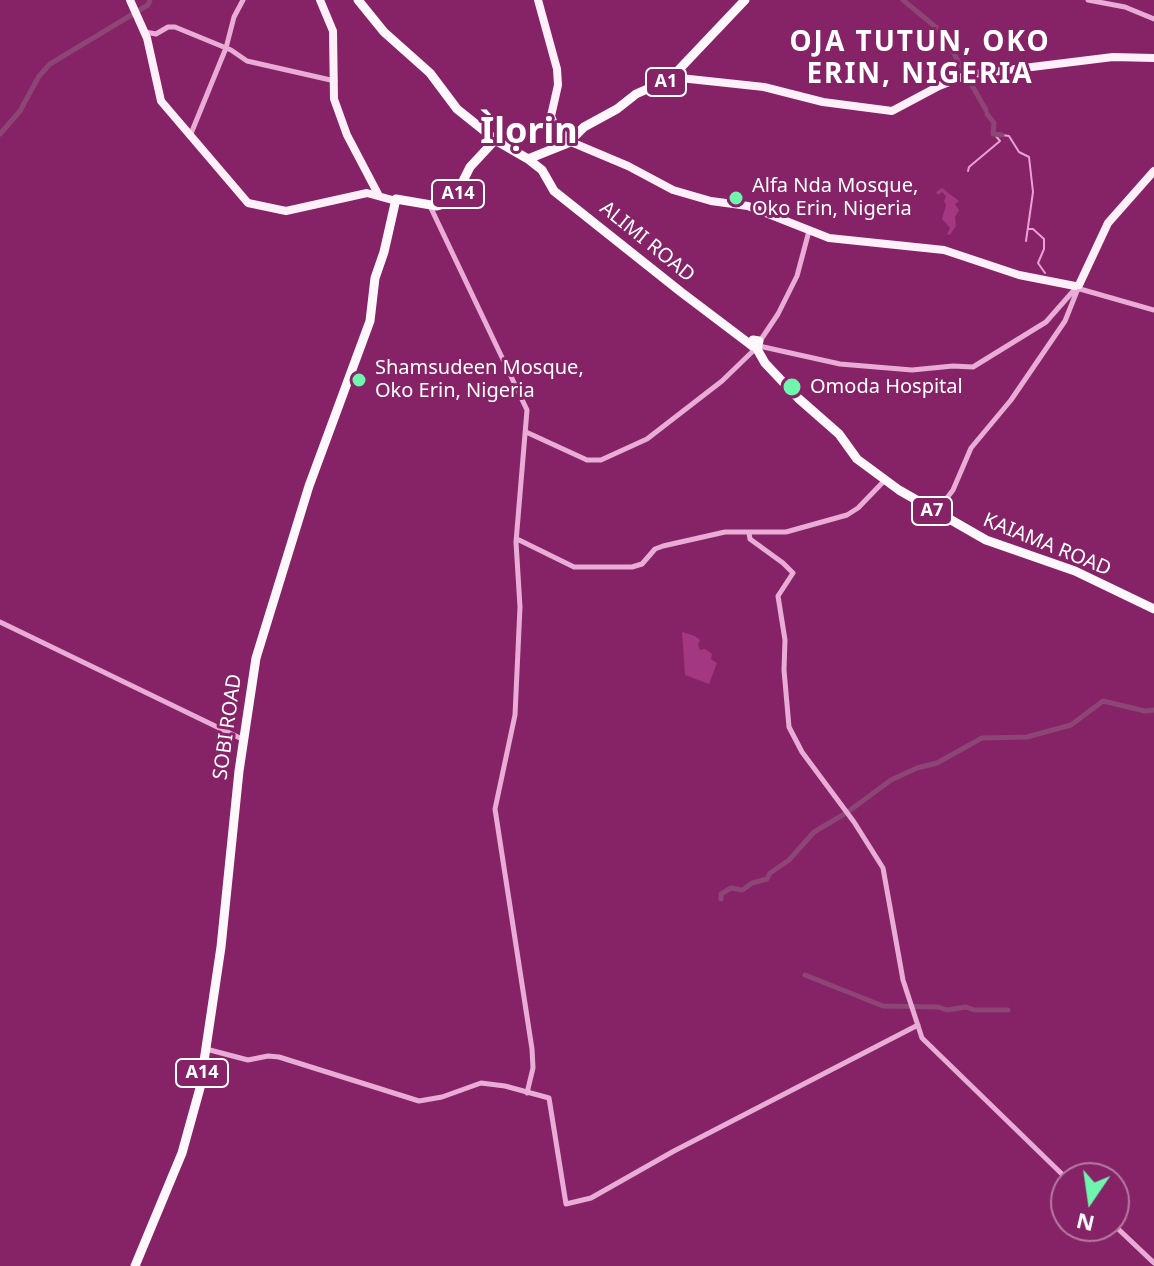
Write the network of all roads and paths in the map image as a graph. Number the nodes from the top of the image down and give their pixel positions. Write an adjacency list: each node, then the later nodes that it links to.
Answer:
1 (131, 0): 9 (main road)
2 (243, 0): 10 (street)
3 (320, 0): 13 (main road)
4 (359, 0): 15 (highway, A1)
5 (538, 0): 16 (main road)
6 (744, 0): 12 (highway, A1)
7 (1088, 0): 8 (street)
8 (1154, 19)
9 (147, 33): 10 (street); 14 (main road)
10 (226, 48): 13 (street); 14 (street)
11 (1154, 58): 12 (main road)
12 (672, 77): 16 (highway, A1)
13 (334, 81): 20 (main road)
14 (191, 135): 20 (main road)
15 (496, 140): 17 (highway, A1); 18 (highway, A1); 22 (highway, A14)
16 (569, 140): 17 (highway, A1); 23 (main road)
17 (554, 147): 18 (highway, A1)
18 (530, 159): 26 (highway, KAIAMA ROAD / A7)
19 (1154, 171): 24 (main road)
20 (377, 193): 21 (main road)
21 (396, 200): 22 (highway, A14); 34 (highway, SOBI ROAD / A14)
22 (432, 207): 27 (street)
23 (809, 230): 24 (main road); 26 (street)
24 (1075, 288): 25 (street); 26 (street); 29 (street)
25 (1154, 310)
26 (757, 344): 27 (street); 28 (highway, KAIAMA ROAD / A7)
27 (526, 432): 31 (street)
28 (882, 481): 29 (highway, KAIAMA ROAD / A7); 30 (street)
29 (935, 513): 32 (highway, KAIAMA ROAD / A7)
30 (749, 533): 31 (street); 35 (street)
31 (517, 539): 37 (street)
32 (1154, 610)
33 (0, 622): 34 (street)
34 (243, 739): 36 (highway, SOBI ROAD / A14)
35 (918, 1025): 37 (street); 38 (street)
36 (205, 1048): 37 (street); 41 (highway, SOBI ROAD / A14)
37 (527, 1093)
38 (1050, 1162)
39 (1130, 1240): 40 (street)
40 (1154, 1263)
41 (135, 1266)

